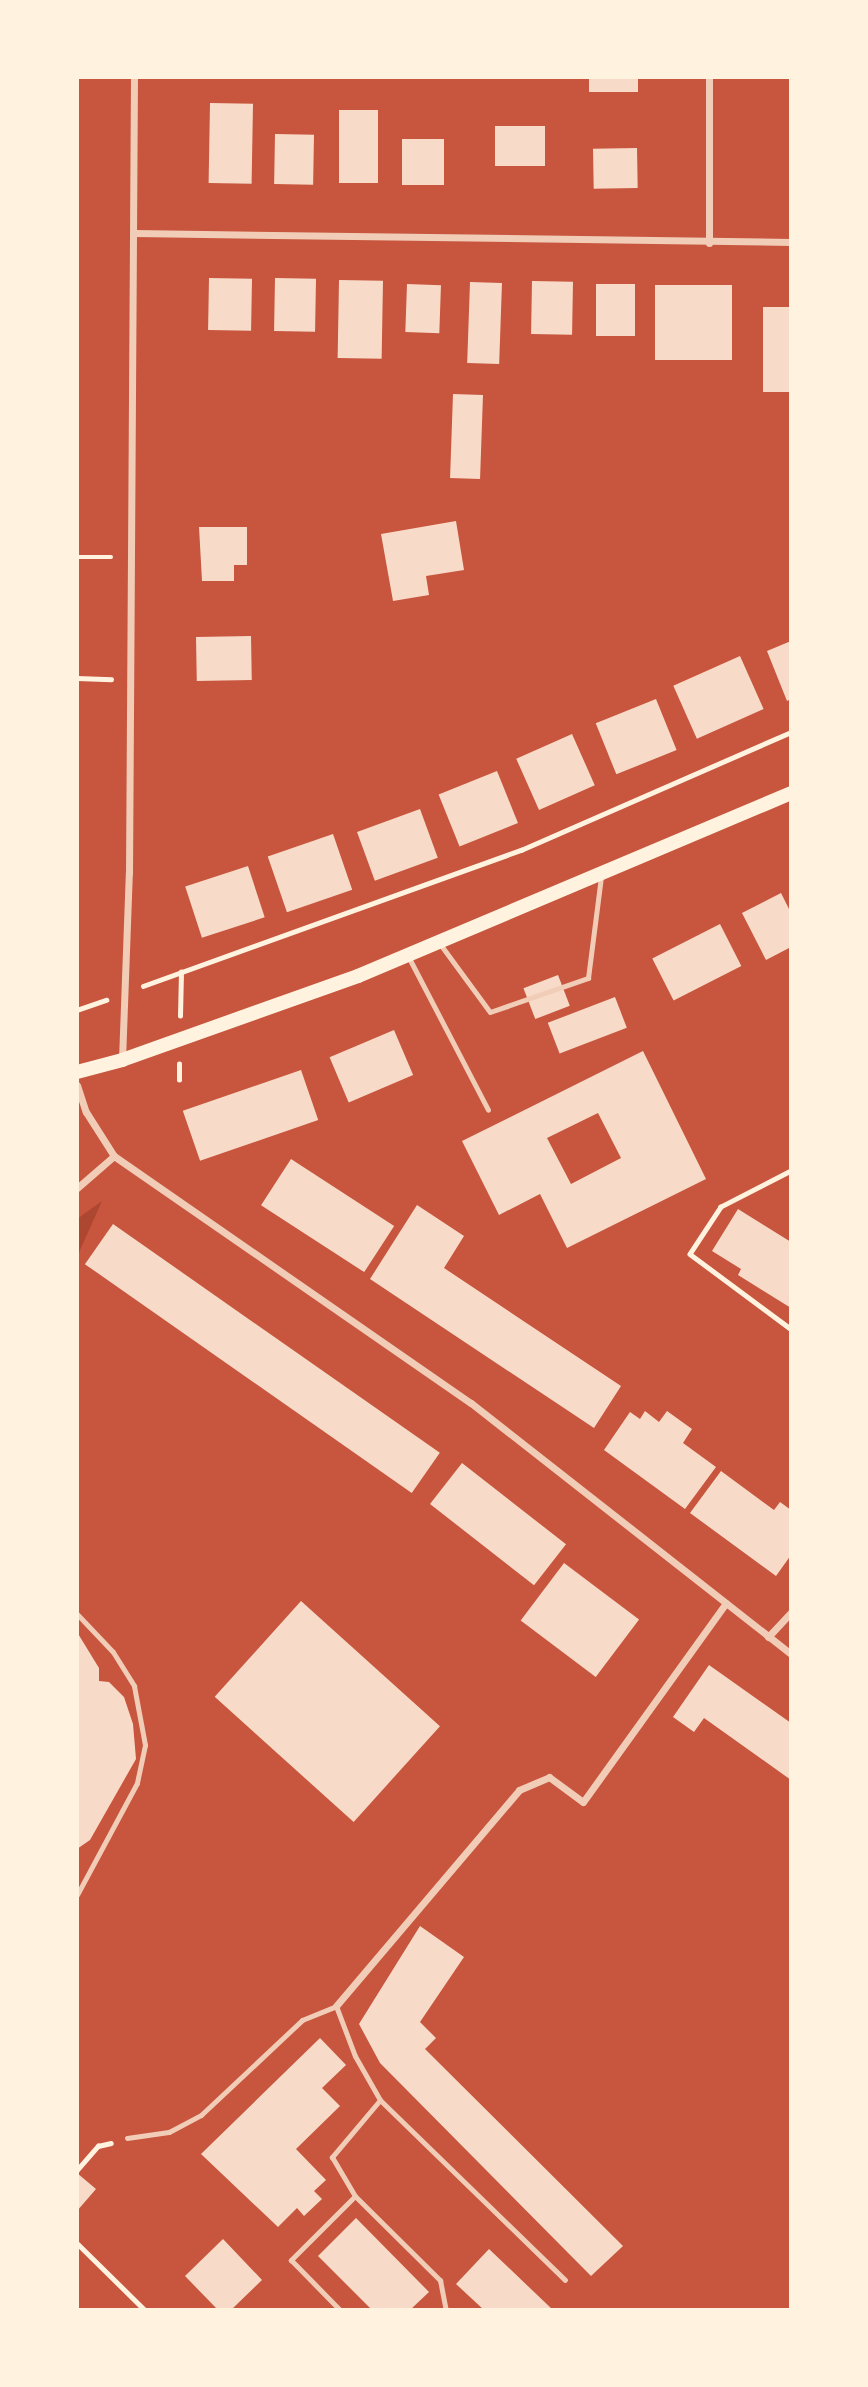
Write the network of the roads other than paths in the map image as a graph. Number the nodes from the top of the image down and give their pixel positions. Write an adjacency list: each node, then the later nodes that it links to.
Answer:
1 (134, 77): 3 (street)
2 (709, 77): 5 (street)
3 (134, 233): 5 (street); 10 (street)
4 (791, 242): 5 (street)
5 (709, 243)
6 (791, 793): 7 (main road)
7 (601, 870): 8 (main road); 8 (lane)
8 (439, 942): 9 (main road)
9 (407, 955): 10 (main road); 13 (lane)
10 (122, 1060): 11 (main road)
11 (77, 1072)
12 (77, 1085): 14 (street)
13 (488, 1110)
14 (114, 1156): 15 (street); 16 (street)
15 (77, 1188)
16 (726, 1603): 19 (street); 22 (street)
17 (791, 1612): 19 (street)
18 (77, 1614): 21 (lane)
19 (768, 1637): 20 (street)
20 (791, 1654)
21 (77, 1895)
22 (336, 2006): 23 (lane); 24 (lane)
23 (380, 2101): 25 (lane); 26 (lane)
24 (127, 2138)
25 (355, 2196): 27 (lane); 28 (lane)
26 (565, 2280)
27 (340, 2310)
28 (446, 2310)

